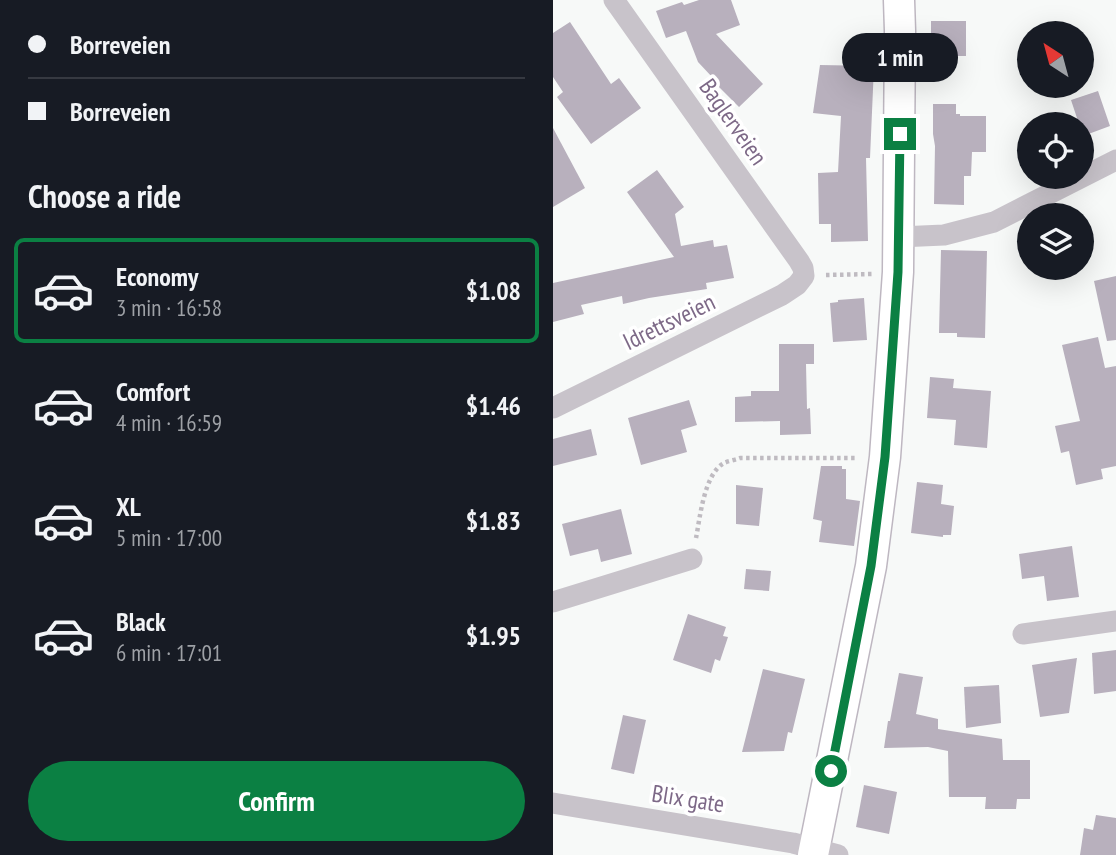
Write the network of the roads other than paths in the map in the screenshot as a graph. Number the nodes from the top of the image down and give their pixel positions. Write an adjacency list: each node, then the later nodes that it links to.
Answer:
1 (614, 0): 5 (street, Baglerveien)
2 (899, 0): 4 (main road)
3 (1116, 161): 4 (street)
4 (899, 237): 12 (main road)
5 (804, 276): 6 (street, Idrettsveien)
6 (553, 408)
7 (692, 559): 8 (street)
8 (553, 602)
9 (1116, 621): 10 (street)
10 (1023, 634)
11 (553, 803): 12 (street, Blix gate)
12 (822, 853)

